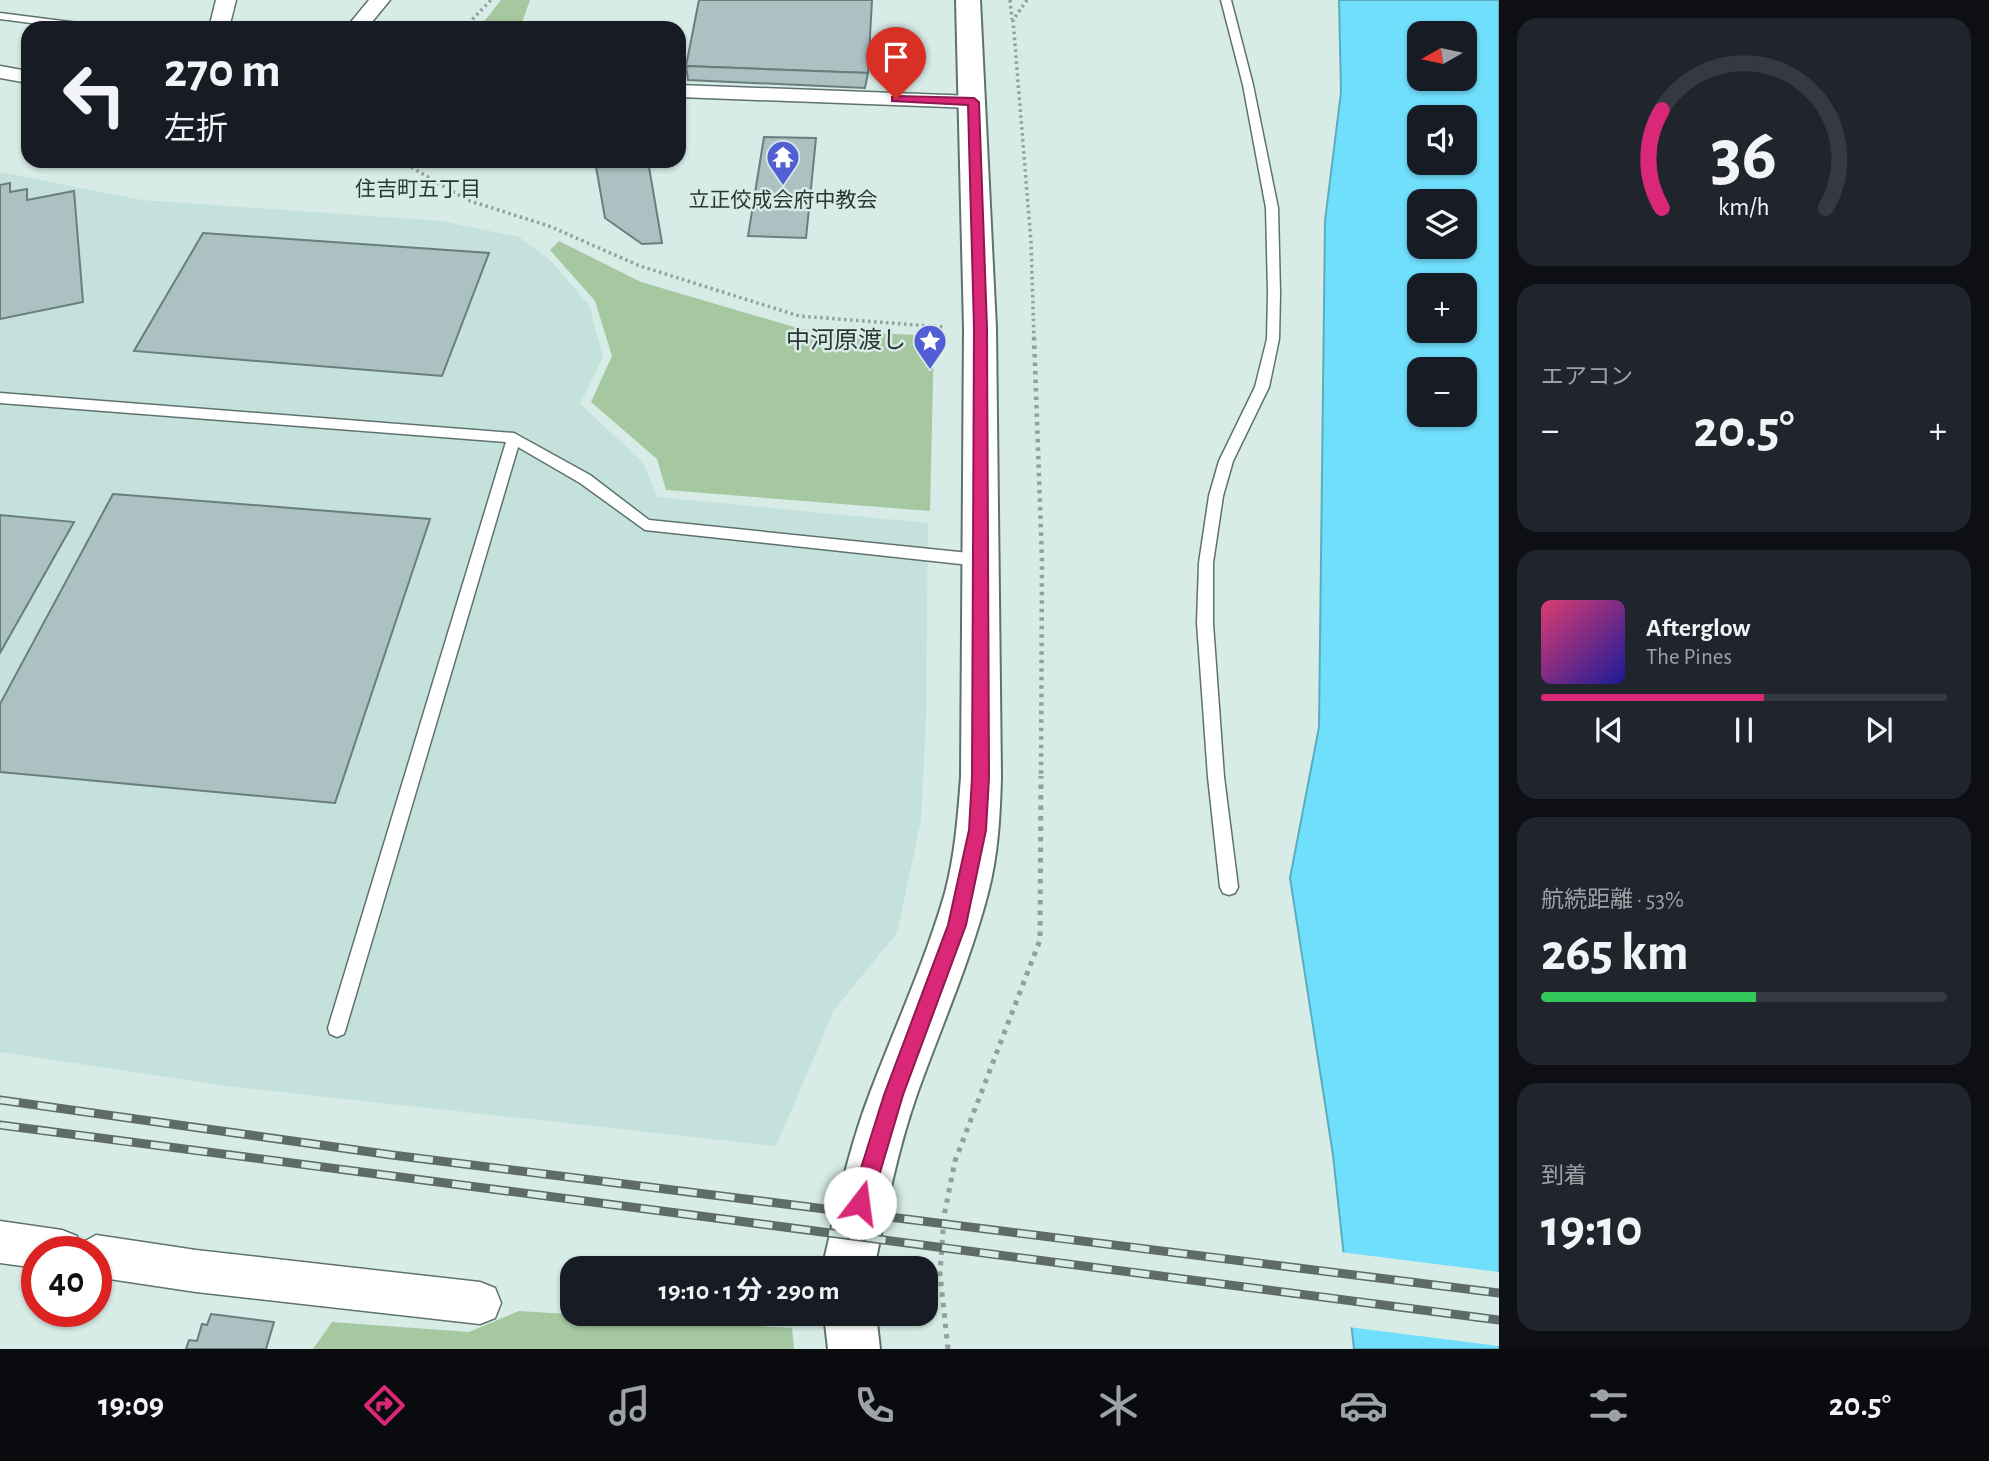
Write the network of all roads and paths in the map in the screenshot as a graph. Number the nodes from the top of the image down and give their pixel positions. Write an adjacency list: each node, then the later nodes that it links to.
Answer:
1 (226, 0): 10 (street)
2 (380, 0): 11 (street)
3 (491, 0): 12 (path)
4 (968, 0): 16 (street)
5 (1010, 0): 8 (path)
6 (1226, 0): 22 (lane)
7 (0, 16): 9 (lane)
8 (1013, 20)
9 (39, 21)
10 (221, 21)
11 (362, 21)
12 (471, 21)
13 (0, 72): 14 (street)
14 (21, 75)
15 (686, 91): 16 (street)
16 (974, 102): 21 (street)
17 (413, 168): 18 (path)
18 (947, 327)
19 (0, 398): 20 (lane)
20 (514, 438): 21 (lane); 23 (lane)
21 (979, 560): 26 (street)
22 (1229, 887)
23 (337, 1028)
24 (0, 1242): 25 (street)
25 (21, 1245)
26 (851, 1256)
27 (112, 1258): 28 (street)
28 (480, 1303)
29 (851, 1326): 30 (street)
30 (854, 1349)

